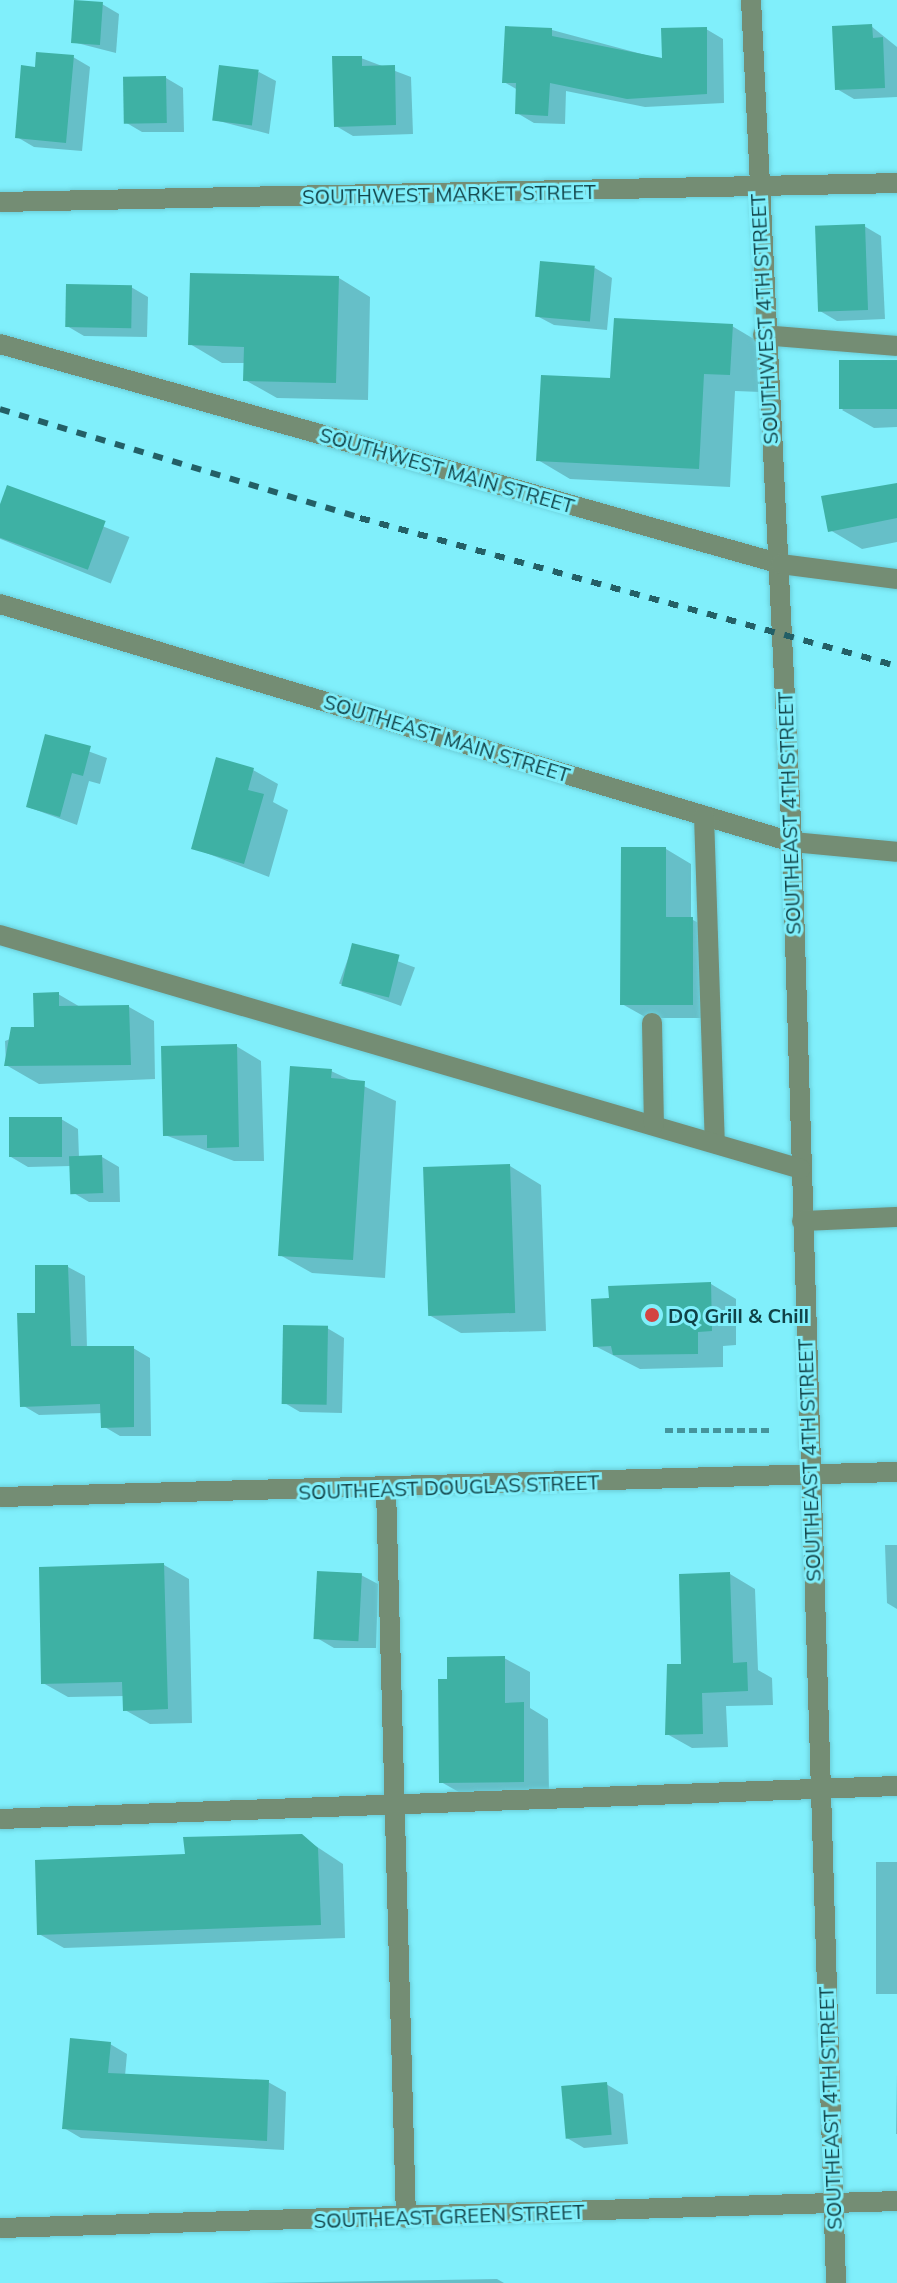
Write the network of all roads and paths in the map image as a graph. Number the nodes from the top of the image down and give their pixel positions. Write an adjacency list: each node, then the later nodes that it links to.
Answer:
1 (751, 0): 3 (street, SOUTHWEST 4TH STREET)
2 (897, 183): 3 (street, SOUTHWEST MARKET STREET)
3 (756, 189): 4 (street, SOUTHWEST MARKET STREET); 5 (street, SOUTHWEST 4TH STREET)
4 (0, 202)
5 (763, 335): 7 (street); 8 (street, SOUTHWEST 4TH STREET)
6 (0, 344): 8 (street, SOUTHWEST MAIN STREET)
7 (897, 346)
8 (781, 564): 9 (street, SOUTHWEST MAIN STREET); 11 (street, SOUTHWEST 4TH STREET)
9 (897, 579)
10 (0, 604): 12 (street, SOUTHEAST MAIN STREET)
11 (782, 638): 13 (street, SOUTHEAST 4TH STREET)
12 (704, 816): 13 (street, SOUTHEAST MAIN STREET); 18 (street)
13 (792, 842): 14 (street, SOUTHEAST MAIN STREET); 19 (street, SOUTHEAST 4TH STREET)
14 (897, 852)
15 (0, 935): 17 (street)
16 (652, 1023): 17 (street)
17 (654, 1124): 18 (street)
18 (715, 1143): 19 (street)
19 (801, 1169): 21 (street, SOUTHEAST 4TH STREET)
20 (897, 1217): 21 (street)
21 (802, 1221): 25 (street, SOUTHEAST 4TH STREET)
22 (665, 1430): 23 (path)
23 (773, 1430)
24 (897, 1472): 25 (street, SOUTHEAST DOUGLAS STREET)
25 (810, 1476): 26 (street, SOUTHEAST DOUGLAS STREET); 29 (street, SOUTHEAST 4TH STREET)
26 (386, 1489): 27 (street, SOUTHEAST DOUGLAS STREET); 30 (street)
27 (0, 1497)
28 (897, 1786): 29 (street)
29 (819, 1788): 30 (street); 33 (street, SOUTHEAST 4TH STREET)
30 (396, 1807): 31 (street); 34 (street)
31 (0, 1819)
32 (897, 2201): 33 (street, SOUTHEAST GREEN STREET)
33 (832, 2203): 34 (street, SOUTHEAST GREEN STREET); 36 (street, SOUTHEAST 4TH STREET)
34 (406, 2218): 35 (street, SOUTHEAST GREEN STREET)
35 (0, 2228)
36 (836, 2283)

